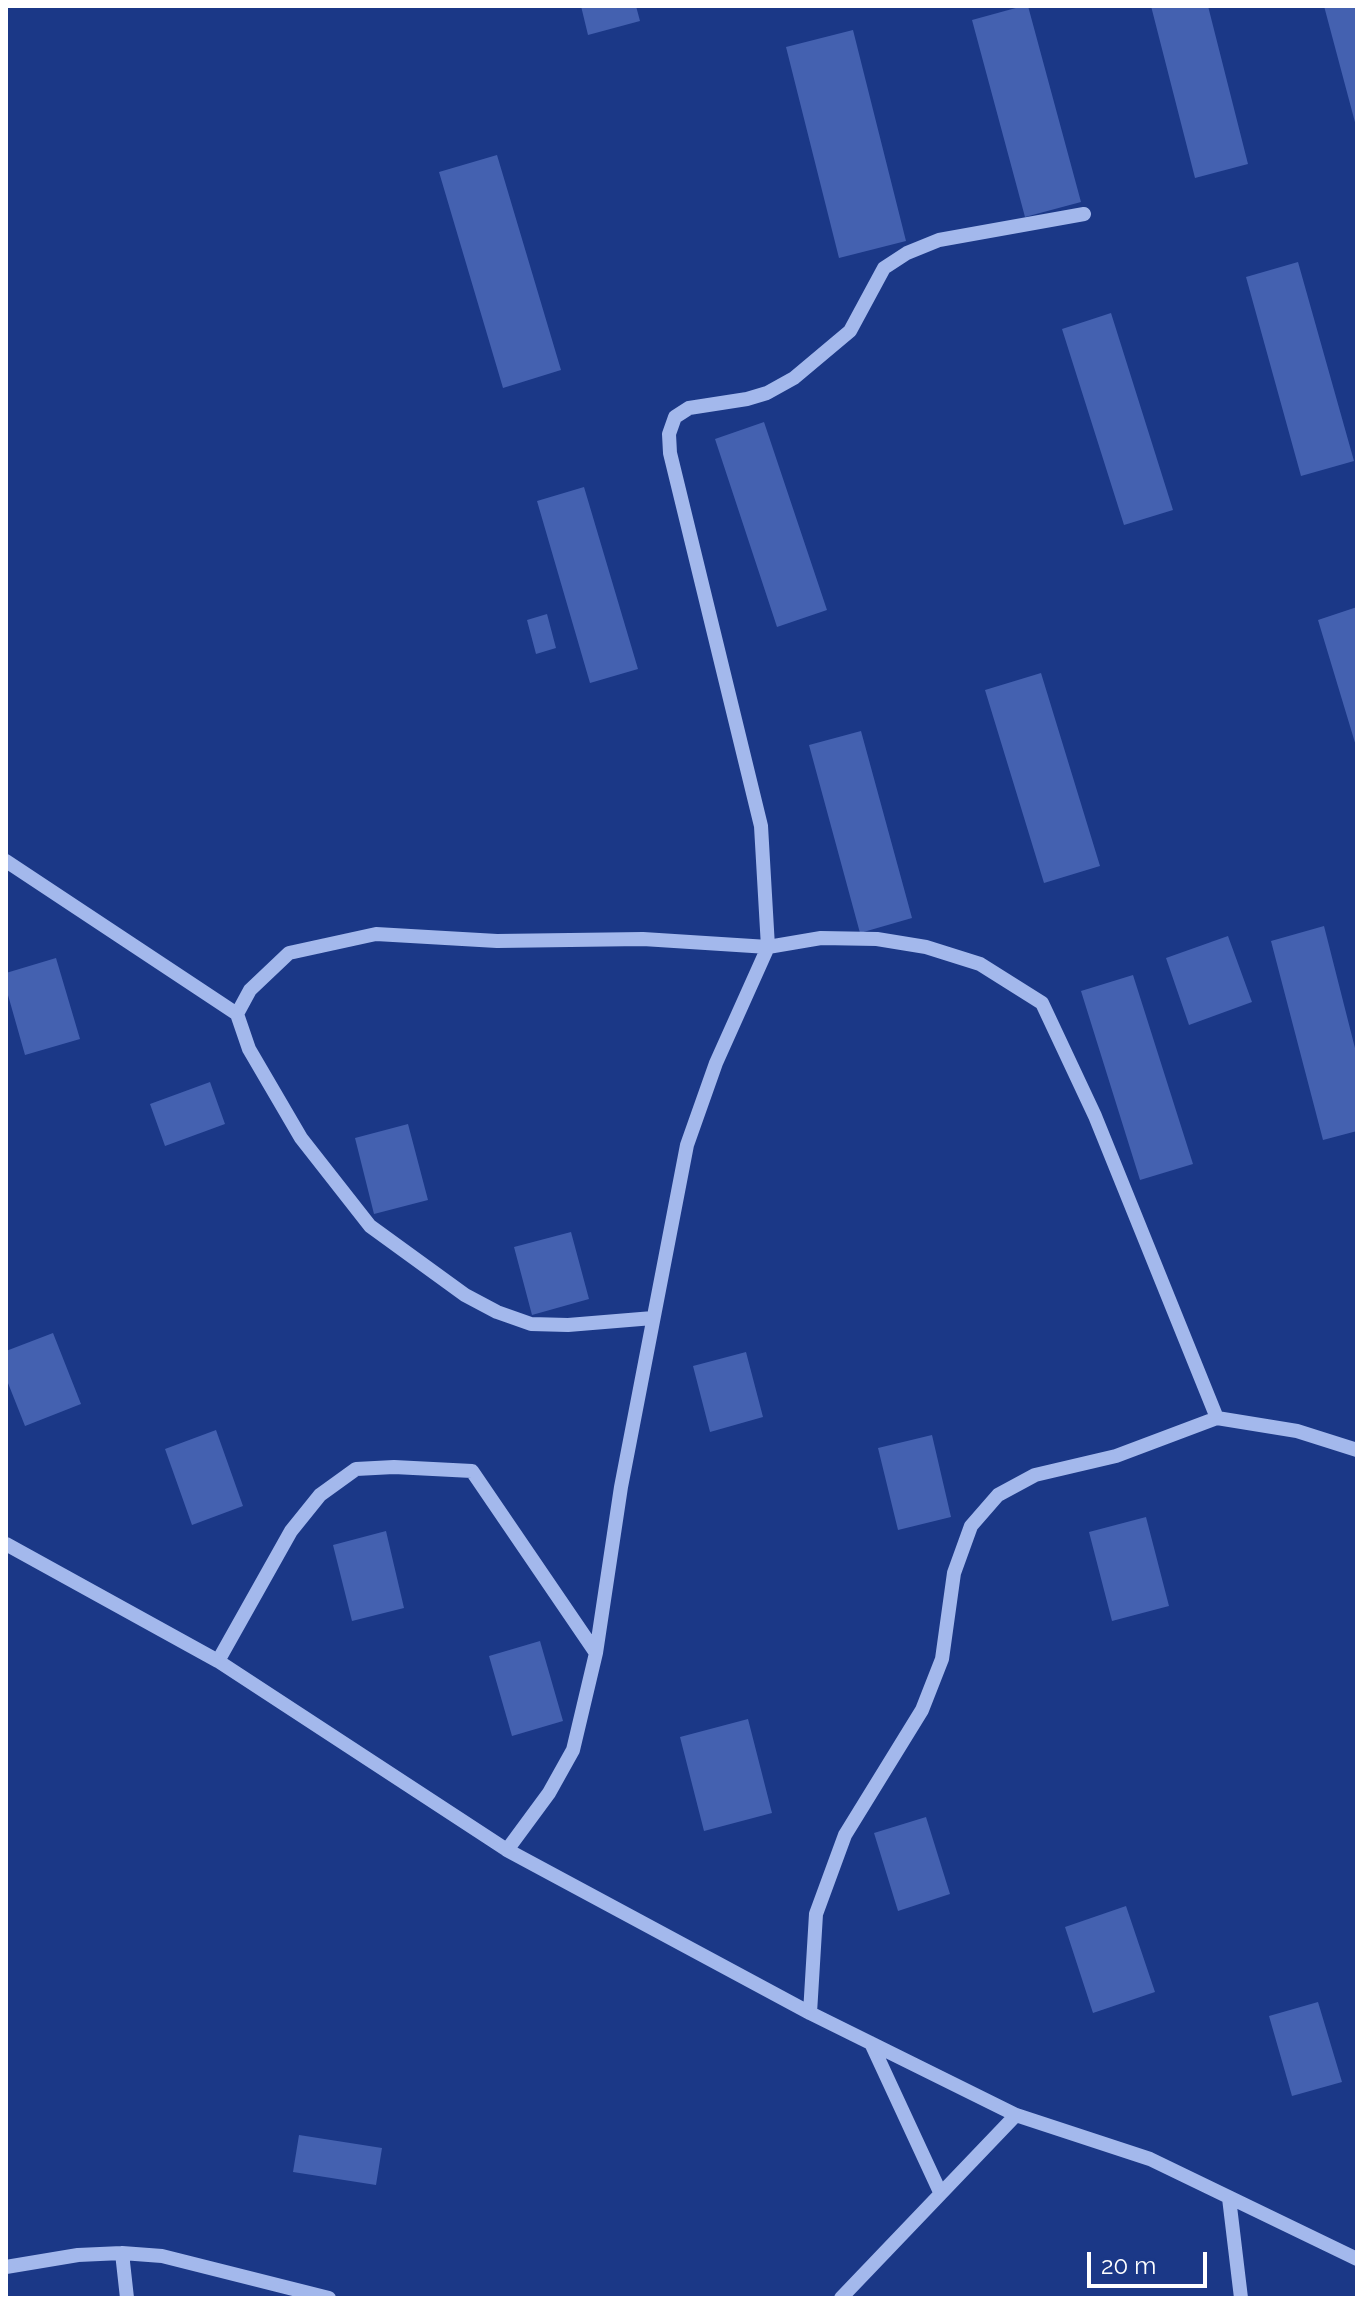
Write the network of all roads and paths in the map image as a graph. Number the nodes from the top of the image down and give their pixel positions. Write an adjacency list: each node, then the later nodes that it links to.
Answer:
1 (1084, 214): 3 (lane)
2 (6, 861): 4 (lane)
3 (768, 947): 4 (lane); 5 (lane); 6 (lane)
4 (237, 1014): 5 (lane)
5 (653, 1318): 9 (lane)
6 (1217, 1418): 7 (lane); 12 (lane)
7 (1357, 1450)
8 (6, 1544): 10 (lane)
9 (596, 1653): 10 (lane); 11 (lane)
10 (218, 1661): 11 (lane)
11 (507, 1850): 12 (lane)
12 (810, 2013): 13 (lane)
13 (871, 2043): 14 (lane); 15 (lane)
14 (1016, 2115): 15 (lane); 16 (lane)
15 (940, 2192): 22 (lane)
16 (1229, 2198): 18 (lane); 23 (lane)
17 (122, 2253): 19 (lane); 20 (lane); 21 (lane)
18 (1357, 2259)
19 (6, 2267)
20 (127, 2298)
21 (329, 2298)
22 (841, 2298)
23 (1241, 2298)

